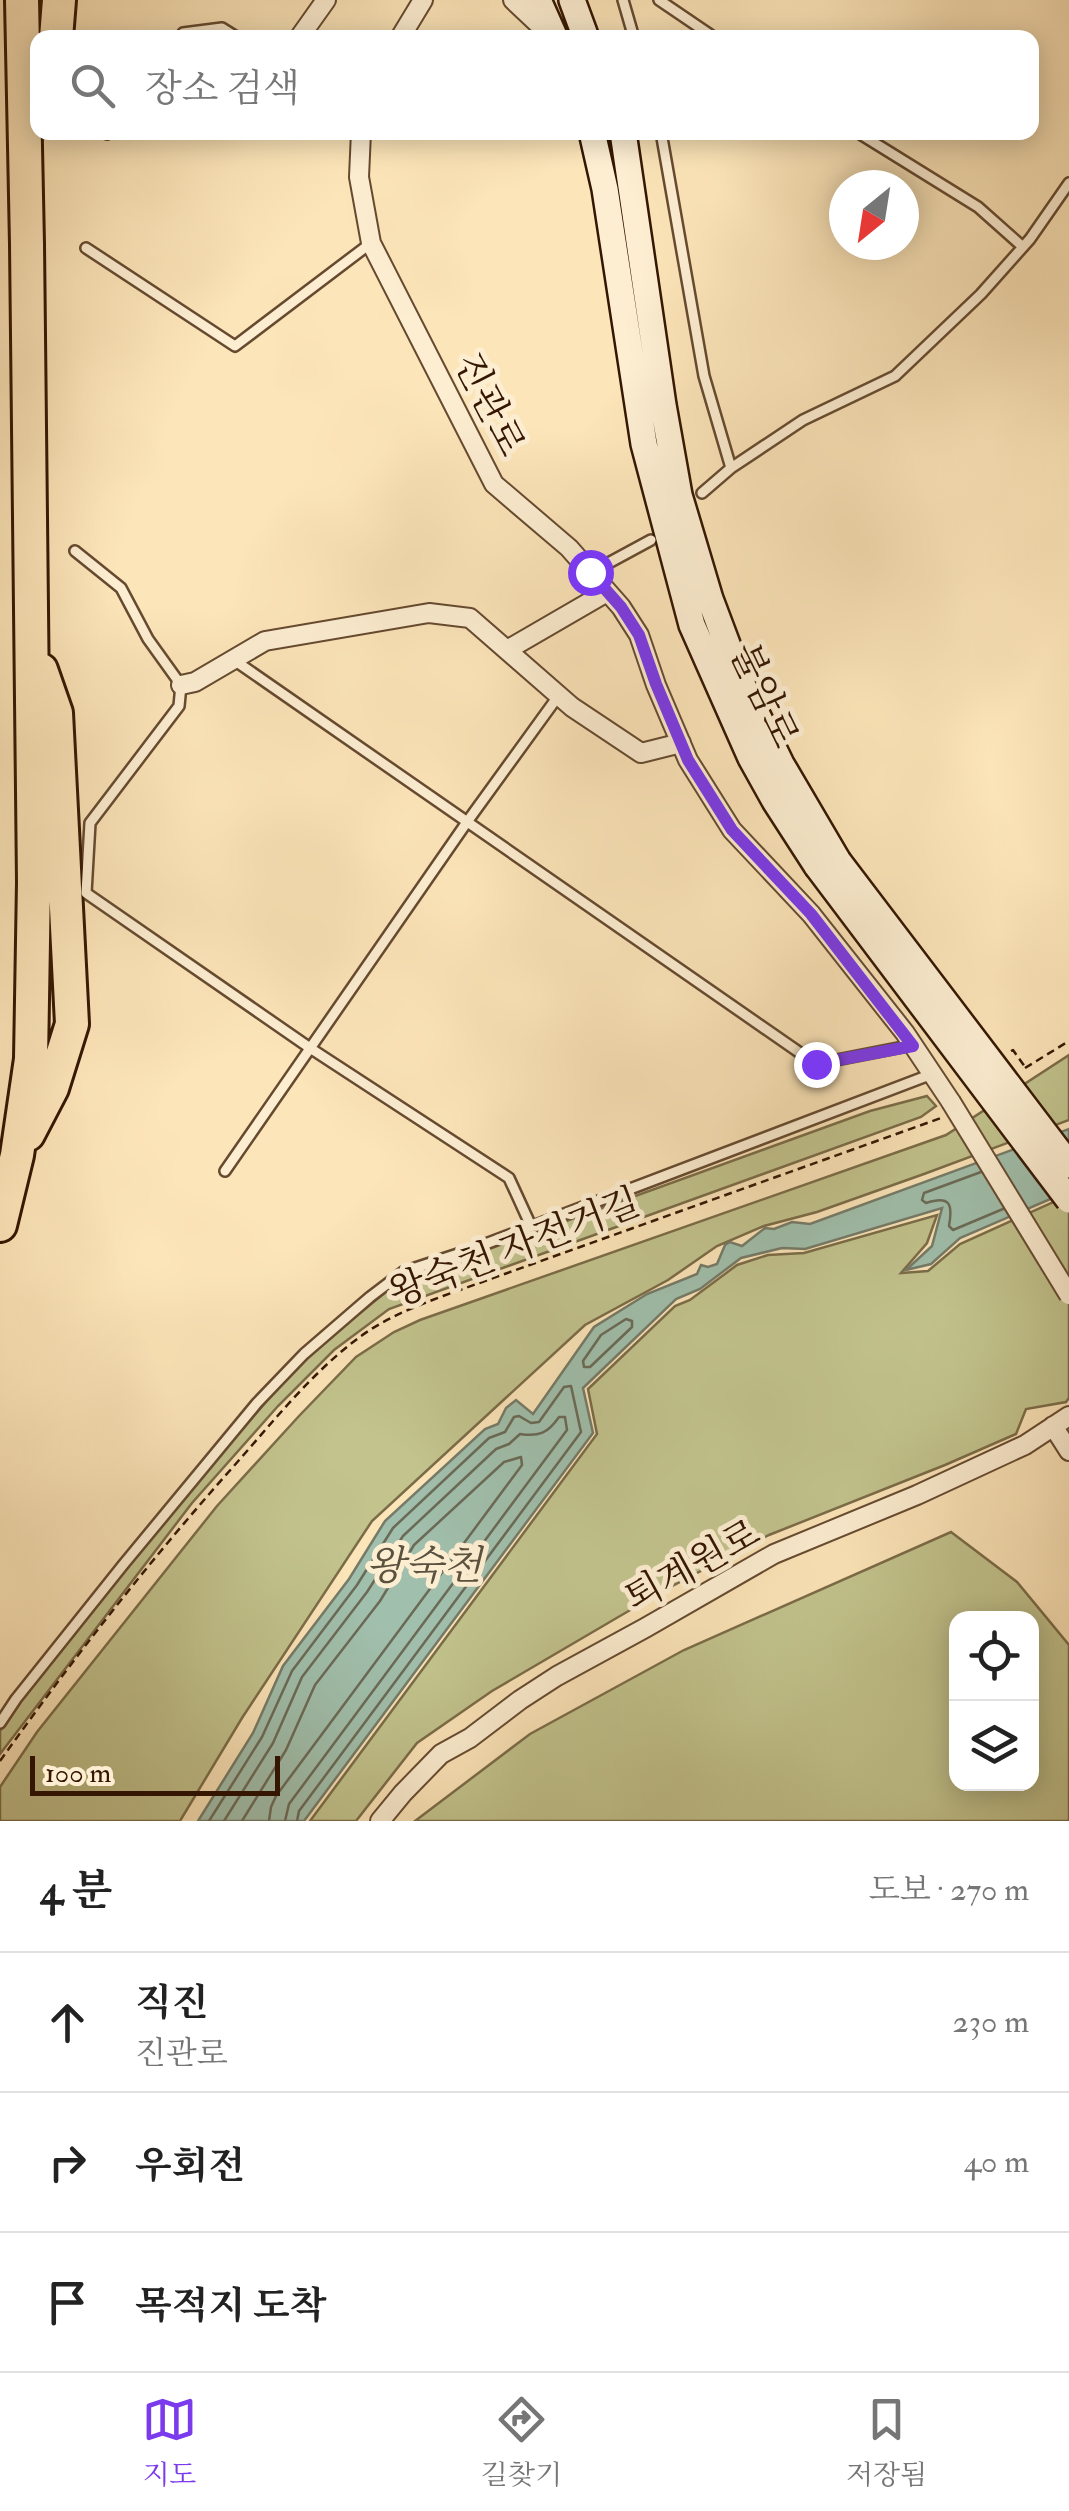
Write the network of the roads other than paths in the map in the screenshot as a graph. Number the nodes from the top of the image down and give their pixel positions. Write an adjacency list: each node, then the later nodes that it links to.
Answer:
1 (22, 0): 26 (highway)
2 (59, 0): 10 (highway)
3 (326, 0): 11 (street)
4 (423, 0): 12 (street)
5 (513, 0): 13 (street)
6 (538, 0): 14 (street)
7 (572, 0): 15 (street)
8 (623, 0): 16 (lane)
9 (659, 0): 17 (lane)
10 (57, 30)
11 (305, 30)
12 (405, 30)
13 (545, 30)
14 (551, 30)
15 (583, 30)
16 (632, 30)
17 (703, 30)
18 (44, 140): 26 (highway)
19 (361, 140): 25 (street, 진관로)
20 (594, 140): 41 (street, 불암로)
21 (624, 140): 41 (street, 불암로)
22 (663, 140): 29 (lane)
23 (870, 140): 27 (lane)
24 (1069, 183): 27 (lane)
25 (371, 243): 28 (lane); 33 (street, 진관로)
26 (27, 244): 48 (highway)
27 (1023, 247): 29 (lane)
28 (86, 248)
29 (731, 468): 30 (lane)
30 (702, 492)
31 (652, 540): 33 (lane)
32 (75, 550): 37 (lane)
33 (590, 572): 34 (street, 진관로)
34 (607, 592): 35 (street); 39 (street, 진관로)
35 (507, 650): 36 (street); 38 (street)
36 (234, 660): 37 (street); 40 (lane)
37 (181, 685): 43 (lane)
38 (559, 696): 39 (street); 40 (lane)
39 (681, 743): 42 (street, 진관로)
40 (468, 822): 42 (lane); 43 (lane)
41 (827, 863): 45 (street, 불암로, bridge); 47 (street, 불암로, bridge)
42 (913, 1046): 44 (street, 진관로)
43 (310, 1048): 46 (lane); 49 (lane)
44 (932, 1074): 49 (lane); 50 (street, 진관로, bridge)
45 (1069, 1165)
46 (225, 1170)
47 (1069, 1200)
48 (0, 1225)
49 (532, 1226): 53 (lane)
50 (1069, 1295)
51 (1061, 1421): 52 (street); 54 (street, 퇴계원로)
52 (1069, 1450)
53 (0, 1723)
54 (380, 1821)

